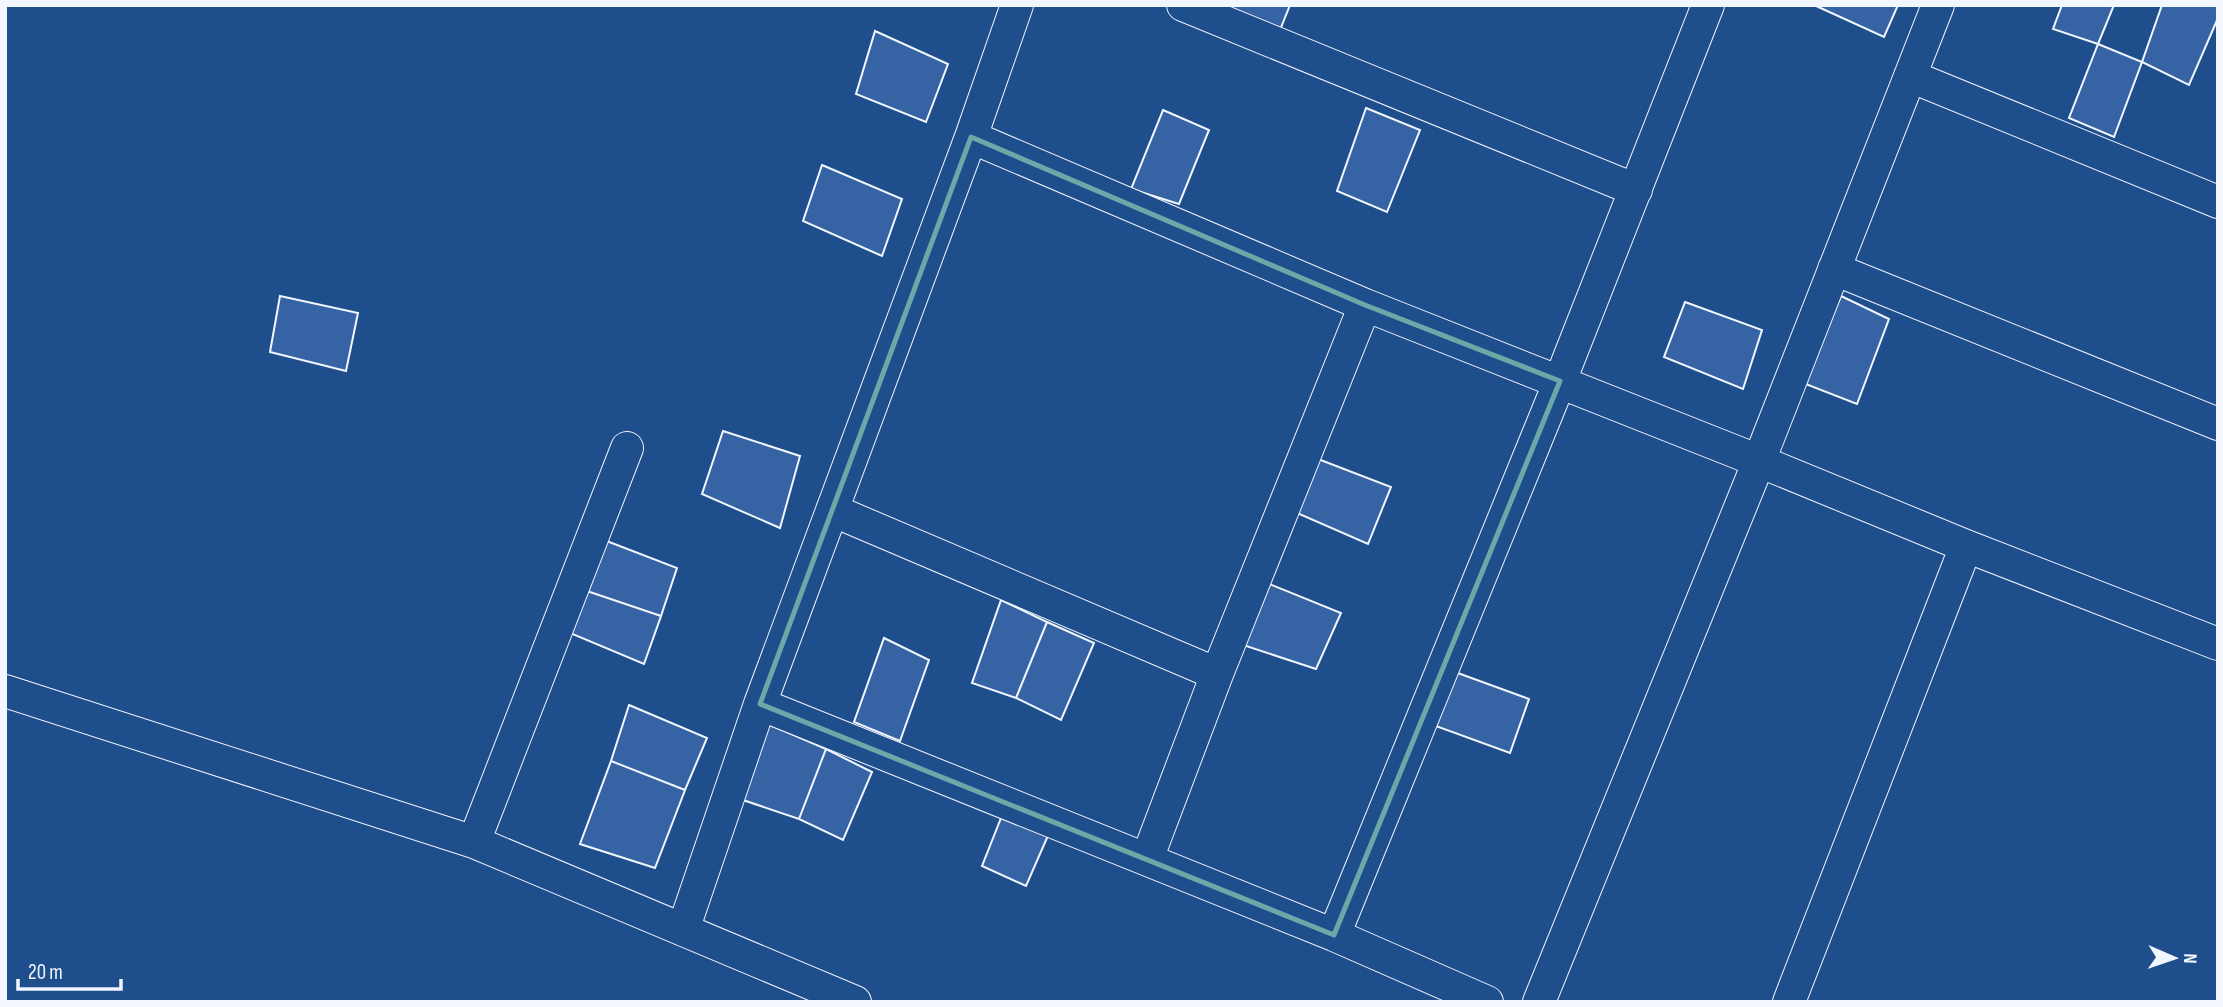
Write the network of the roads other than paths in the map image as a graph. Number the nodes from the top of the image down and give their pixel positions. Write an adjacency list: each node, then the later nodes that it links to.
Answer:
1 (1017, 5): 6 (street)
2 (1183, 5): 7 (street)
3 (1708, 5): 7 (street)
4 (1938, 5): 5 (street)
5 (1910, 76): 8 (street); 9 (street)
6 (971, 137): 10 (street); 15 (street)
7 (1636, 190): 11 (street)
8 (2218, 202)
9 (1834, 269): 12 (street); 14 (street)
10 (1365, 305): 11 (street); 18 (street)
11 (1560, 381): 14 (street); 24 (street)
12 (2218, 424)
13 (627, 448): 21 (street)
14 (1759, 461): 16 (street); 27 (street)
15 (832, 510): 18 (street); 20 (street)
16 (1966, 546): 17 (street); 28 (street)
17 (2218, 645)
18 (1217, 674): 22 (street)
19 (5, 691): 21 (street)
20 (760, 704): 22 (street); 23 (street)
21 (474, 842): 23 (street)
22 (1147, 859): 24 (street)
23 (683, 930): 25 (street)
24 (1334, 935): 26 (street)
25 (855, 1002)
26 (1487, 1002)
27 (1539, 1002)
28 (1788, 1002)

